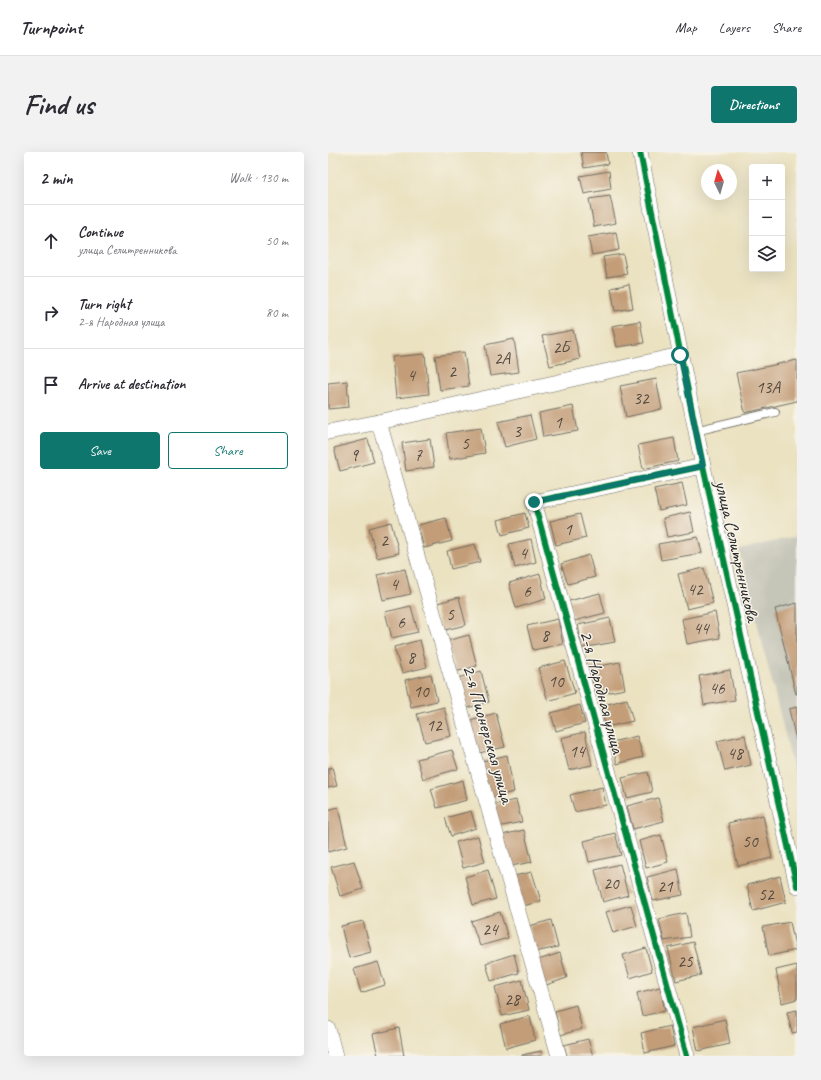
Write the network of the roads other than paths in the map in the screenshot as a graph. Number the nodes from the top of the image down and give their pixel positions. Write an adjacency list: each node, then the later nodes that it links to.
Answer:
1 (640, 152): 2 (street, улица Селитренникова)
2 (680, 355): 4 (street); 5 (street, улица Селитренникова)
3 (775, 412): 5 (lane)
4 (380, 422): 6 (street); 11 (street, 2-я Пионерская улица)
5 (695, 431): 7 (street, улица Селитренникова)
6 (328, 432)
7 (703, 466): 8 (street, улица Селитренникова); 12 (street, 2-я Народная улица)
8 (797, 886)
9 (328, 1029): 10 (street)
10 (335, 1056)
11 (559, 1056)
12 (687, 1056)

